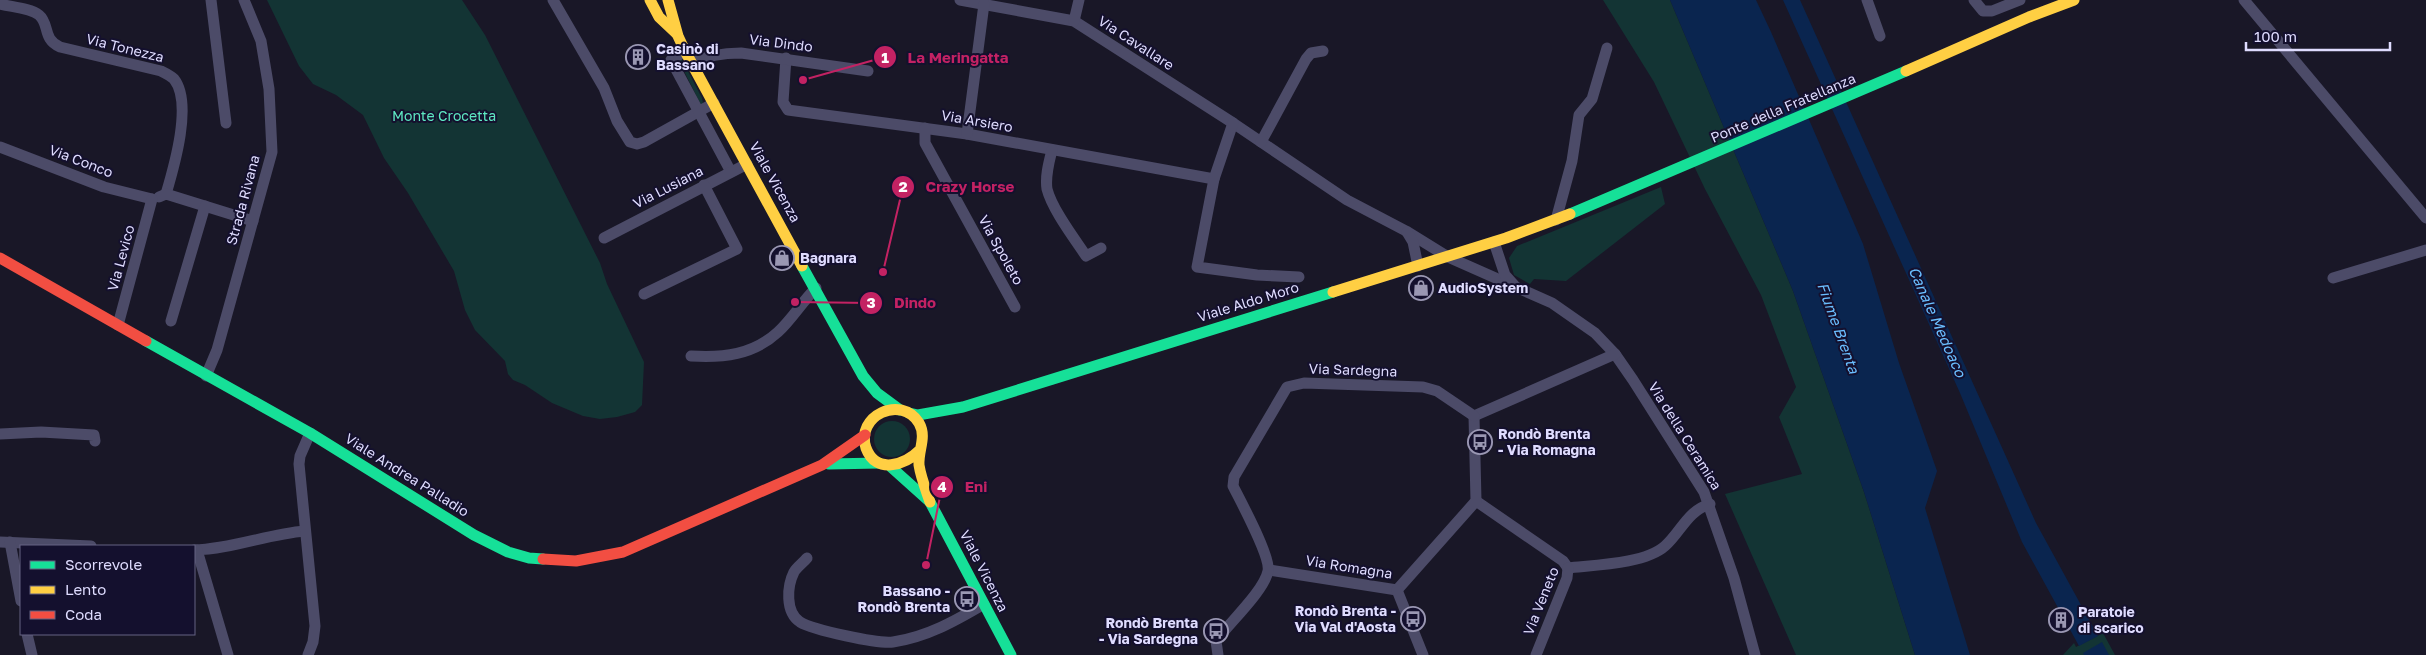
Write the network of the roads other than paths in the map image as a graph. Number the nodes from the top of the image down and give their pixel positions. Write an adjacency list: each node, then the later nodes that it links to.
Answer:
1 (211, 0): 26 (street)
2 (244, 0): 43 (street, Strada Rivana)
3 (553, 0): 25 (street)
4 (650, 0): 16 (main road)
5 (668, 0): 16 (main road, Viale Vicenza)
6 (960, 0): 14 (street, Via Cavallare)
7 (1079, 0): 15 (street)
8 (1867, 0): 17 (street)
9 (1974, 0): 10 (street)
10 (2020, 0)
11 (2074, 0): 34 (main road, Ponte della Fratellanza)
12 (2244, 0): 41 (street)
13 (0, 4): 38 (street, Via Tonezza)
14 (984, 4): 15 (street, Via Cavallare); 29 (street)
15 (1074, 21): 27 (street, Via Cavallare)
16 (678, 36): 19 (main road, Viale Vicenza)
17 (1880, 36)
18 (1607, 48): 42 (street)
19 (685, 51): 22 (main road, Viale Vicenza); 25 (street)
20 (1324, 52): 30 (street)
21 (786, 58): 22 (street, Via Dindo); 23 (street, Via Dindo); 28 (street, Via Arsiero)
22 (692, 63): 24 (main road, Viale Vicenza)
23 (868, 71)
24 (714, 103): 25 (street); 33 (main road, Viale Vicenza)
25 (698, 111): 35 (street)
26 (226, 122)
27 (1233, 123): 30 (street, Via Cavallare); 36 (street)
28 (925, 128): 29 (street, Via Arsiero); 57 (street, Via Spoleto)
29 (967, 134): 32 (street, Via Arsiero)
30 (1261, 142): 44 (street, Via Cavallare)
31 (0, 147): 39 (street, Via Conco)
32 (1052, 150): 36 (street, Via Arsiero); 47 (street)
33 (748, 164): 35 (street, Via Lusiana); 55 (main road, Viale Vicenza)
34 (1675, 171): 42 (main road, Viale Aldo Moro)
35 (731, 172): 37 (street, Via Lusiana)
36 (1214, 180): 52 (street)
37 (704, 185): 45 (street, Via Lusiana); 56 (street)
38 (166, 194): 39 (street); 40 (street)
39 (152, 199): 59 (street, Via Levico)
40 (205, 206): 43 (street); 58 (street)
41 (2426, 218)
42 (1556, 220): 46 (main road, Viale Aldo Moro)
43 (253, 221): 62 (street, Strada Rivana)
44 (1406, 231): 49 (street, Via Cavallare); 51 (street)
45 (604, 238)
46 (1494, 242): 49 (main road, Viale Aldo Moro); 54 (street)
47 (1101, 248)
48 (2426, 250): 53 (street)
49 (1448, 257): 51 (main road, Viale Aldo Moro); 54 (street, Via della Ceramica)
50 (1, 261): 59 (main road, Viale Andrea Palladio)
51 (1418, 266): 64 (main road, Viale Aldo Moro)
52 (1299, 277)
53 (2333, 278)
54 (1515, 287): 60 (street, Via della Ceramica)
55 (816, 288): 61 (street); 63 (main road, Viale Vicenza)
56 (644, 294)
57 (1015, 307)
58 (171, 321)
59 (118, 325): 62 (main road, Viale Andrea Palladio)
60 (1616, 354): 66 (street); 79 (street, Via della Ceramica)
61 (691, 356)
62 (206, 376): 68 (main road, Viale Andrea Palladio)
63 (863, 376): 65 (main road, Viale Vicenza); 67 (main road, Viale Vicenza)
64 (947, 411): 65 (main road, Viale Aldo Moro); 71 (main road)
65 (904, 412): 67 (main road); 71 (main road, Viale Vicenza)
66 (1474, 416): 77 (street); 86 (street, Via Sardegna)
67 (869, 423): 70 (main road, Viale Vicenza)
68 (310, 433): 75 (main road, Viale Andrea Palladio); 80 (street)
69 (0, 434): 72 (street)
70 (865, 435): 74 (main road); 75 (main road, Viale Andrea Palladio)
71 (922, 438): 73 (main road, Viale Vicenza)
72 (95, 442)
73 (920, 450): 76 (main road); 78 (main road, Viale Vicenza)
74 (879, 463): 75 (main road, Viale Andrea Palladio); 76 (main road, Viale Vicenza)
75 (822, 465)
76 (891, 467): 78 (main road, Viale Vicenza)
77 (1476, 501): 85 (street); 87 (street, Via Romagna)
78 (930, 502): 89 (main road, Viale Vicenza)
79 (1710, 504): 85 (street, Via Veneto); 98 (street, Via della Ceramica)
80 (305, 530): 83 (street); 93 (street)
81 (5, 542): 82 (street); 88 (street)
82 (70, 545)
83 (195, 550): 92 (street)
84 (807, 558): 89 (street)
85 (1568, 568): 97 (street, Via Veneto)
86 (1269, 570): 87 (street, Via Romagna); 95 (street)
87 (1397, 590): 96 (street)
88 (20, 597)
89 (984, 604): 94 (main road, Viale Vicenza)
90 (28, 635): 91 (street)
91 (32, 655)
92 (228, 655)
93 (308, 655)
94 (1011, 655)
95 (1218, 655)
96 (1423, 655)
97 (1536, 655)
98 (1755, 655)

